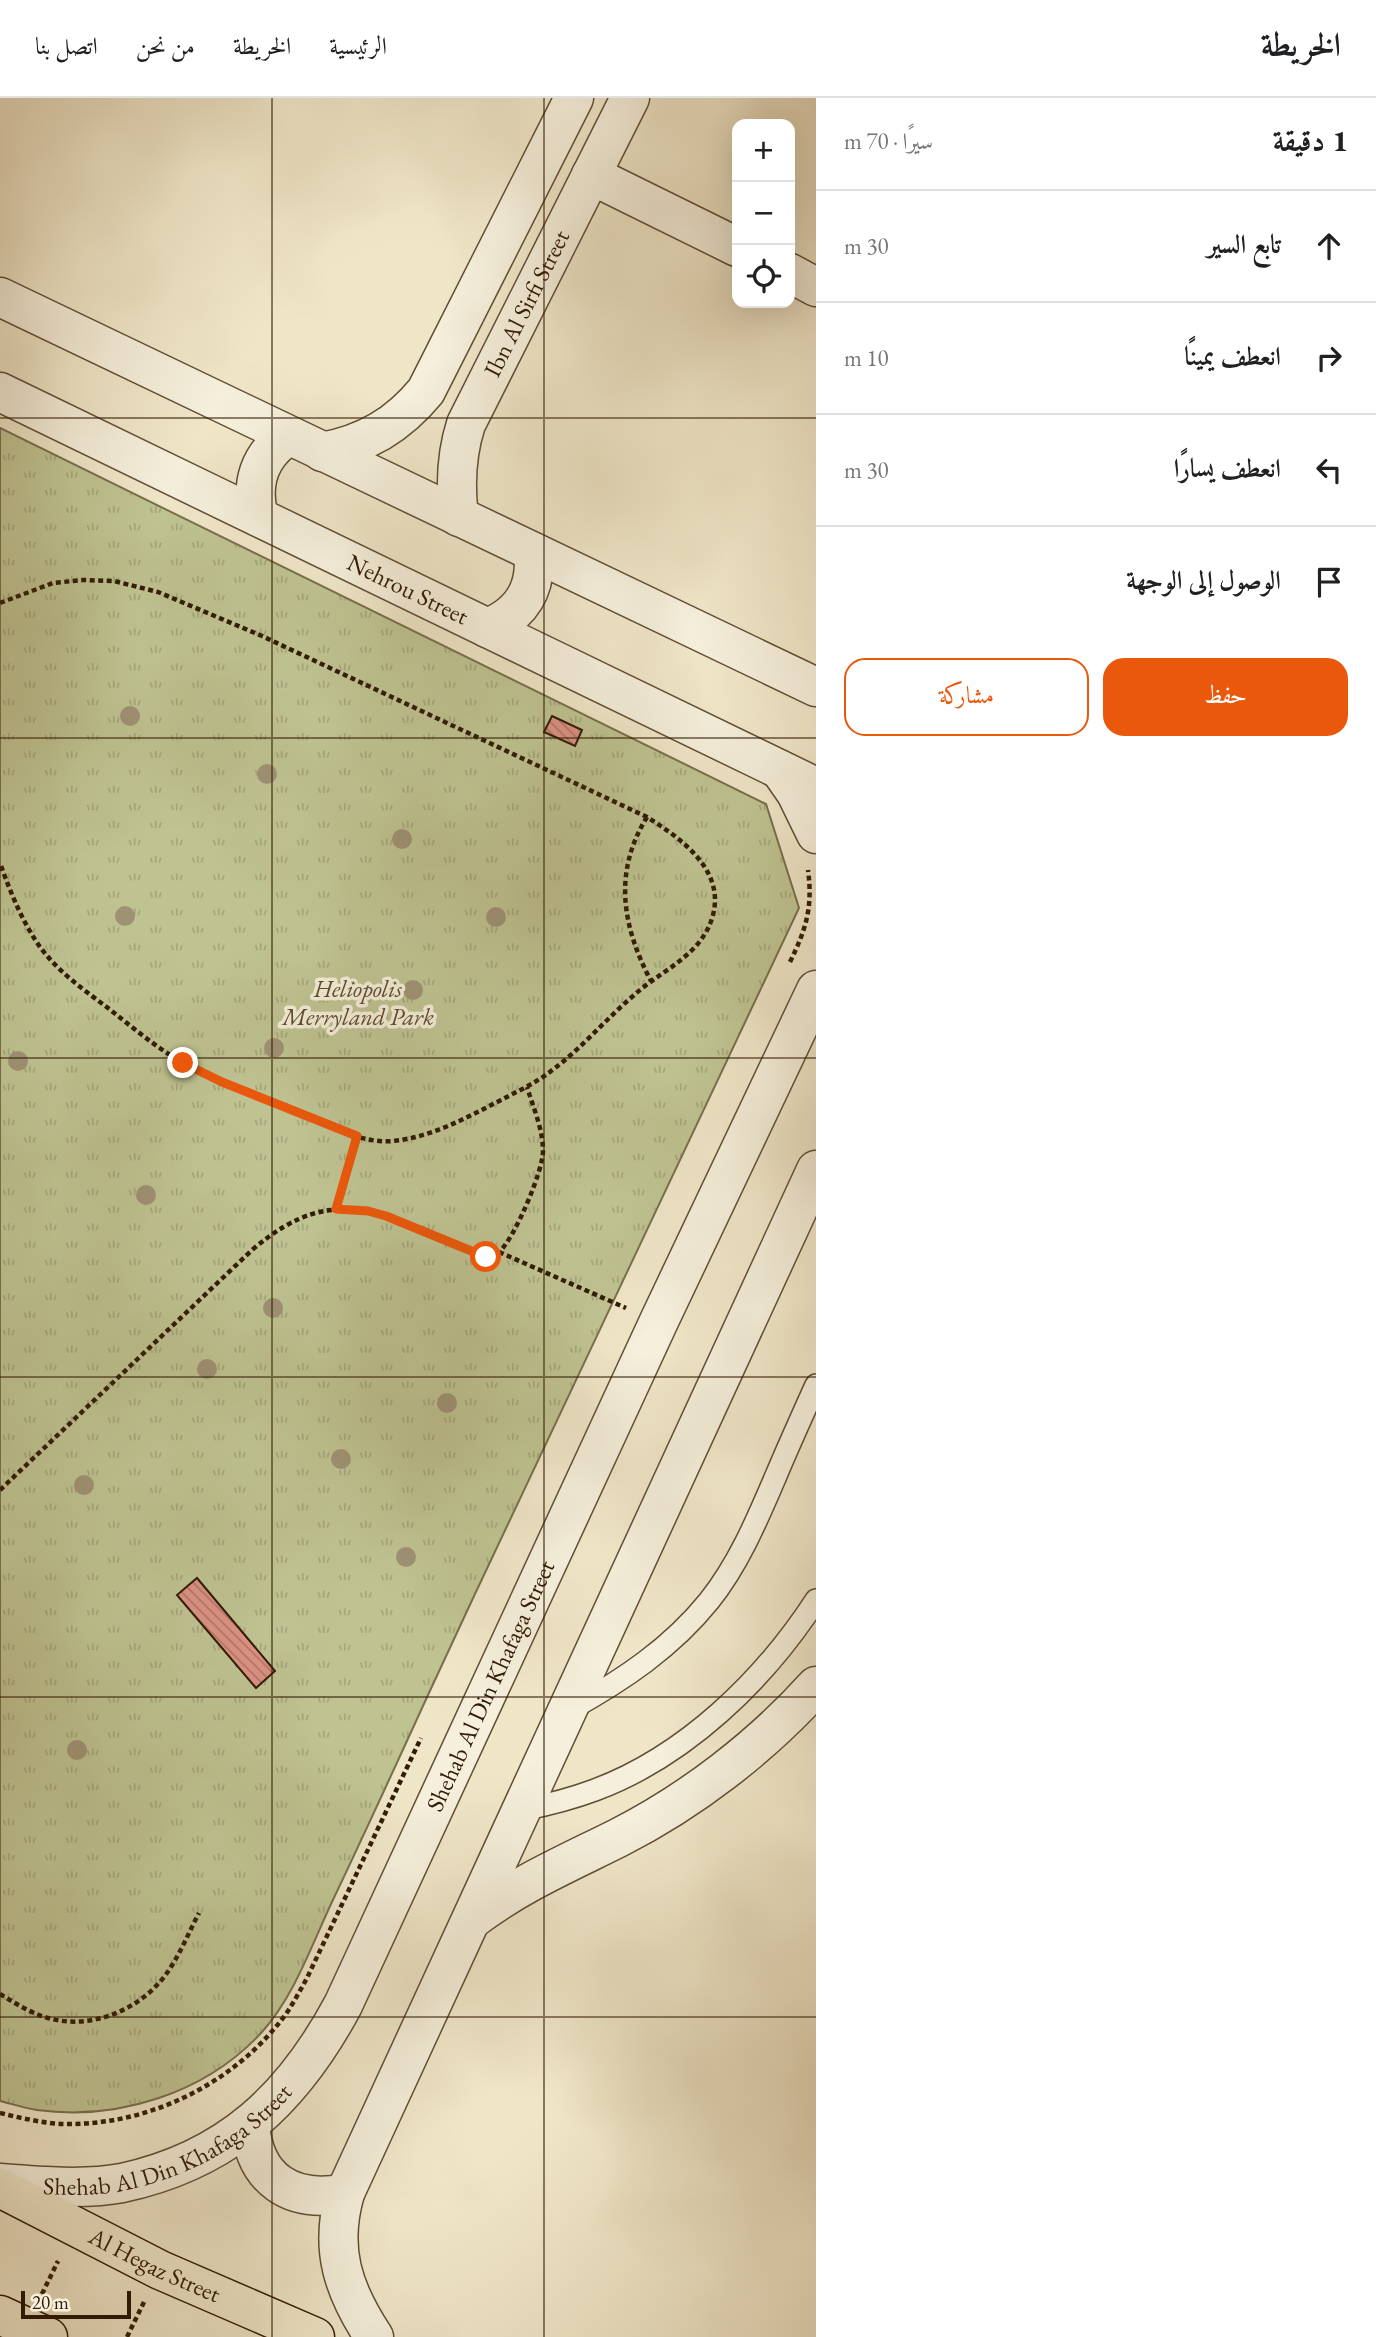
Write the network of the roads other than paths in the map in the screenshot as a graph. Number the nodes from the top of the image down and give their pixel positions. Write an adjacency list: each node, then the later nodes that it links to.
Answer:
1 (573, 98): 11 (street, Ibn Al Sirfi Street)
2 (586, 98): 3 (street)
3 (626, 106): 4 (street, Ibn Al Sirfi Street)
4 (591, 175): 5 (street); 13 (street, Ibn Al Sirfi Street)
5 (733, 245)
6 (795, 276): 7 (street)
7 (816, 286)
8 (0, 297): 10 (street)
9 (0, 392): 12 (street, Nehrou Street)
10 (288, 436): 11 (street); 12 (street)
11 (322, 452): 13 (street)
12 (259, 517): 15 (street, Nehrou Street)
13 (459, 517): 14 (street)
14 (533, 552): 15 (street); 16 (street)
15 (487, 628): 17 (street, Nehrou Street)
16 (816, 687)
17 (780, 770): 18 (street, Nehrou Street); 19 (street)
18 (816, 787)
19 (812, 850)
20 (802, 979): 28 (street, Shehab Al Din Khafaga Street)
21 (816, 1170): 25 (street)
22 (816, 1385): 25 (lane)
23 (816, 1600): 26 (lane)
24 (816, 1686): 27 (street)
25 (567, 1710): 26 (street)
26 (522, 1810): 27 (street)
27 (472, 1919): 30 (street)
28 (250, 2124): 29 (street, Shehab Al Din Khafaga Street); 30 (street)
29 (0, 2186): 31 (main road, Al Hegaz Street)
30 (345, 2193): 32 (street)
31 (315, 2337)
32 (374, 2337)

